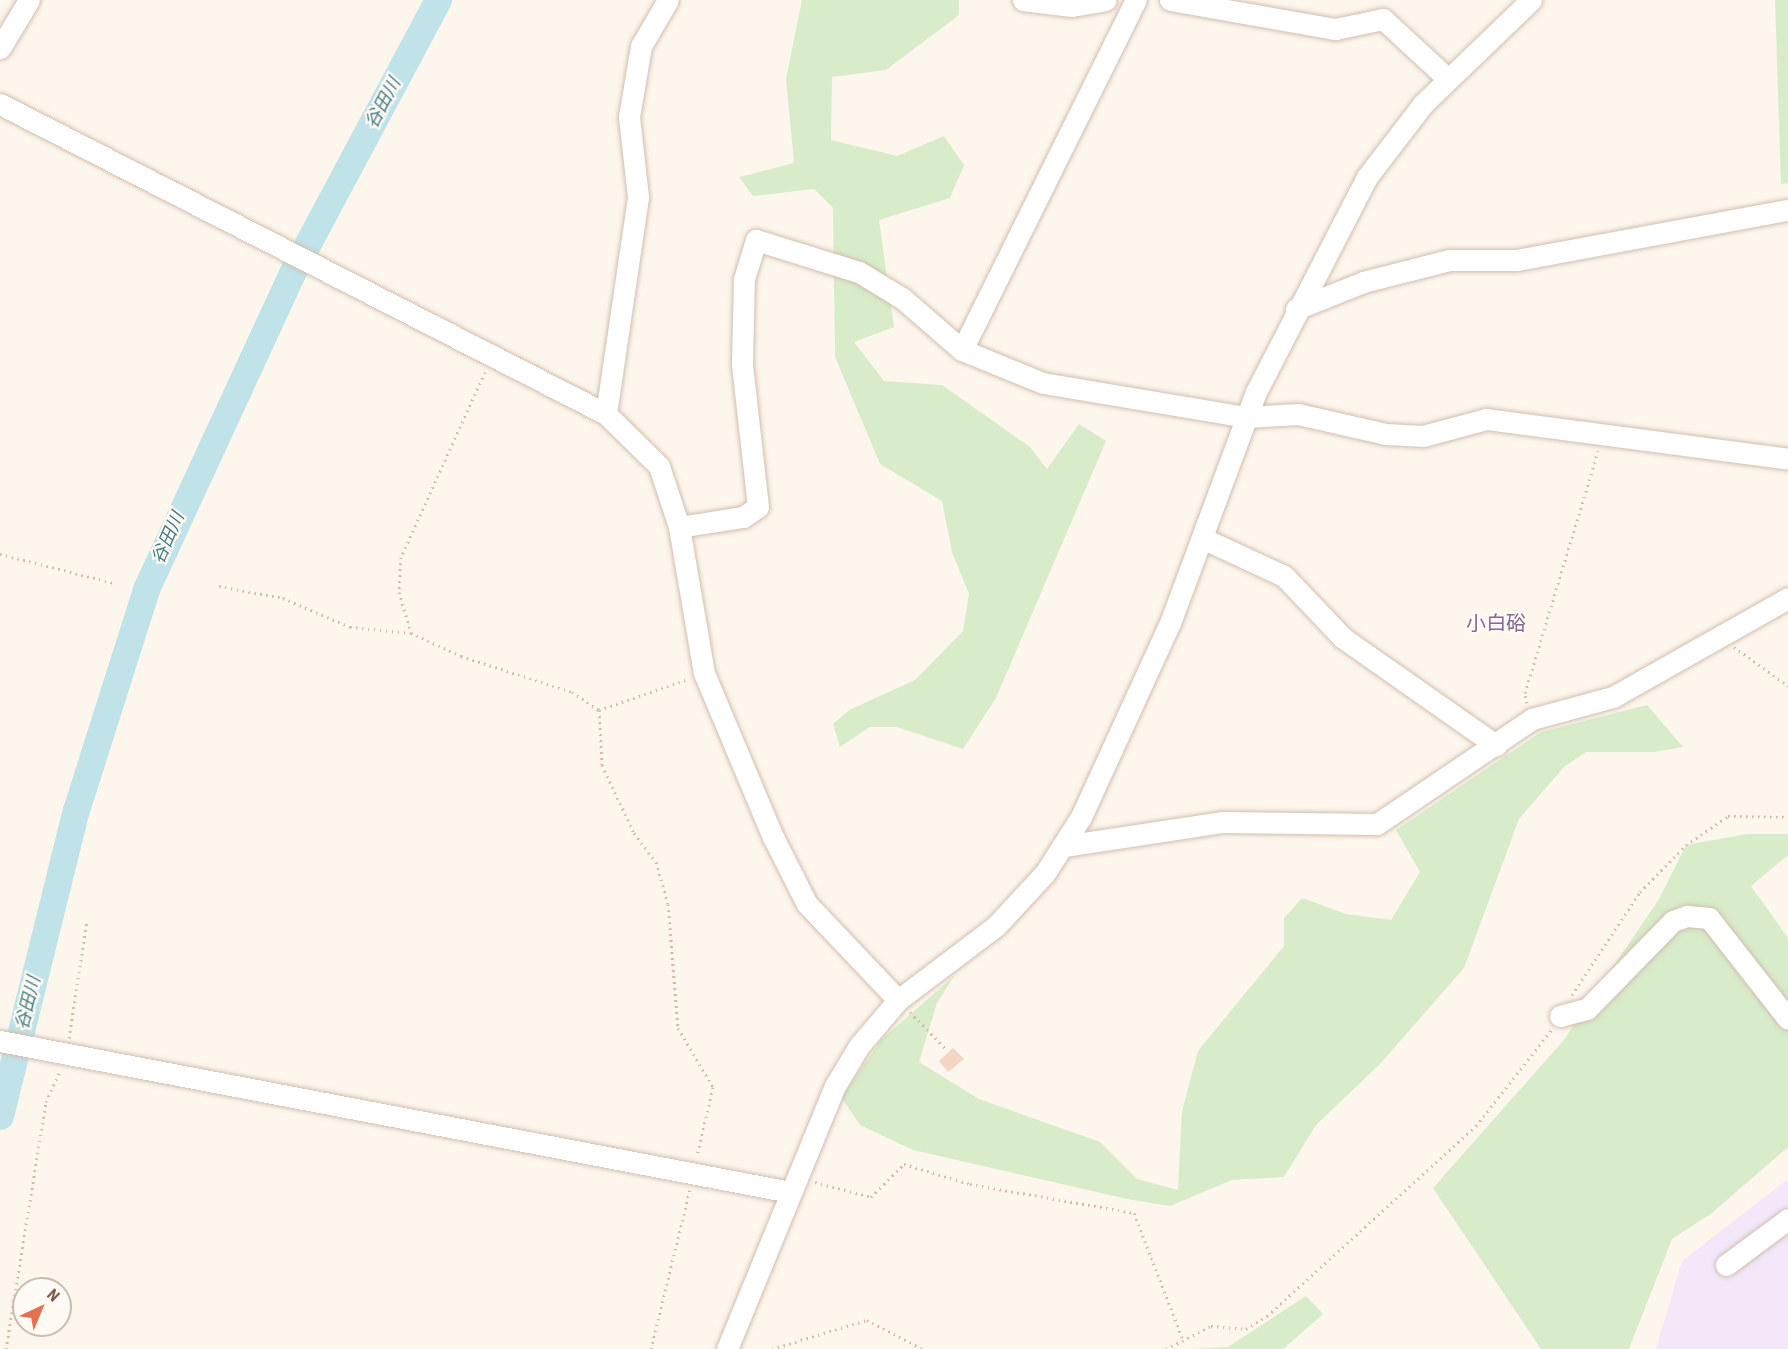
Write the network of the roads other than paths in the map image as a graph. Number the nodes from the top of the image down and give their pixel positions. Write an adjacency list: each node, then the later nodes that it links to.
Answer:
1 (29, 0): 8 (street)
2 (668, 0): 14 (street)
3 (1023, 0): 4 (street)
4 (1105, 0)
5 (1136, 0): 13 (street)
6 (1170, 0): 9 (street)
7 (1532, 0): 9 (street)
8 (0, 48)
9 (1447, 78): 12 (street)
10 (0, 104): 14 (street)
11 (1788, 210): 12 (street)
12 (1296, 309): 15 (street)
13 (962, 350): 15 (street); 17 (street)
14 (606, 414): 17 (street)
15 (1245, 417): 16 (street); 18 (street)
16 (1788, 459)
17 (679, 527): 22 (street)
18 (1202, 538): 20 (street); 21 (street)
19 (1788, 598): 20 (street)
20 (1496, 745): 21 (street)
21 (1064, 846): 22 (street)
22 (898, 1000): 26 (street)
23 (1560, 1016): 24 (street)
24 (1788, 1019)
25 (0, 1041): 26 (street)
26 (793, 1187): 29 (street)
27 (1788, 1219): 28 (street)
28 (1726, 1265)
29 (727, 1349)

